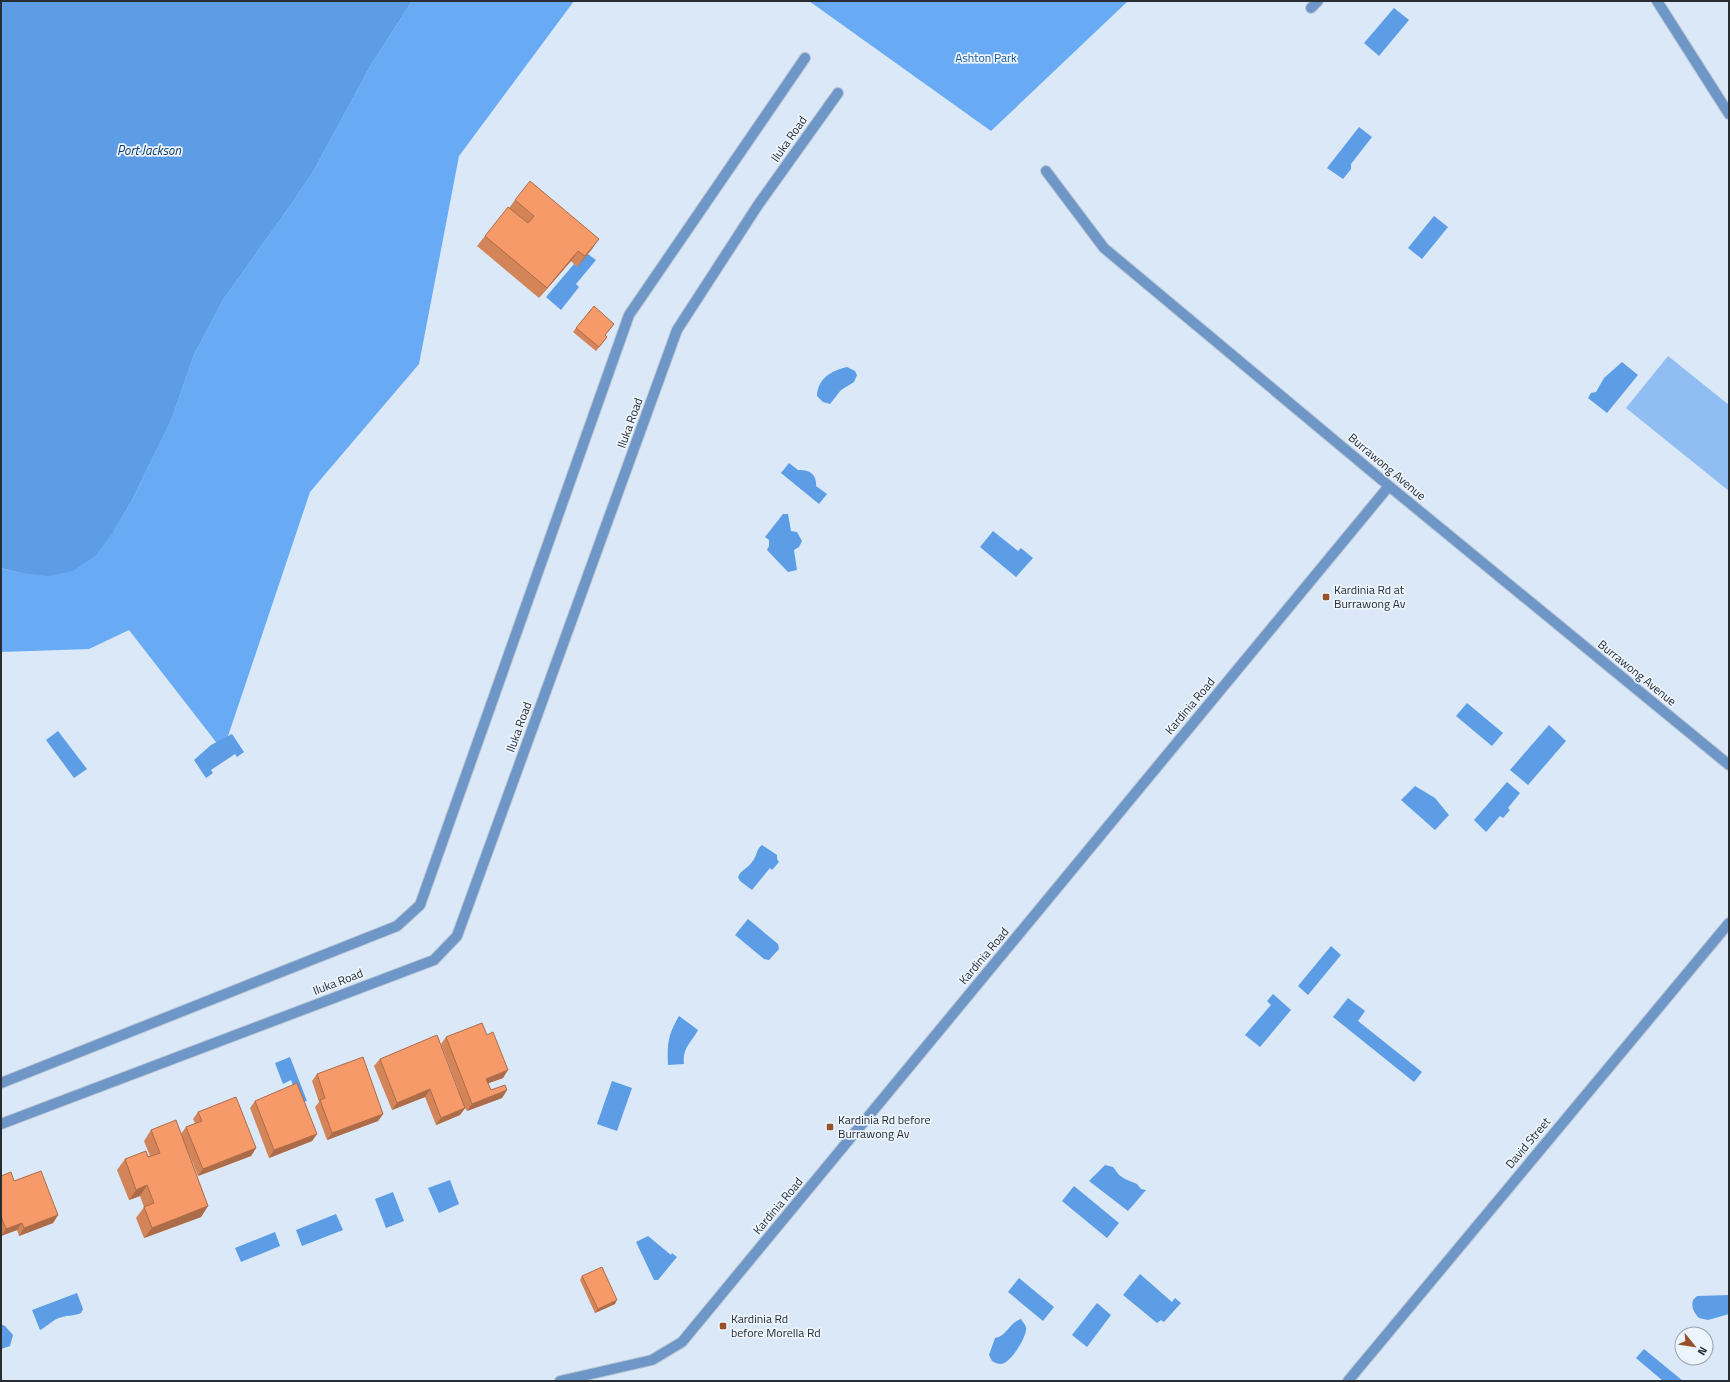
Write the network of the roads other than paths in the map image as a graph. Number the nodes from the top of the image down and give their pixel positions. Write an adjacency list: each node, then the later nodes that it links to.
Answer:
1 (1657, 1): 4 (street)
2 (805, 58): 9 (street)
3 (838, 93): 10 (street, Iluka Road)
4 (1729, 114)
5 (1046, 171): 6 (street, Burrawong Avenue)
6 (1389, 486): 7 (street, Burrawong Avenue); 11 (street, Kardinia Road)
7 (1729, 765)
8 (1729, 923): 12 (street, David Street)
9 (1, 1082)
10 (1, 1124)
11 (560, 1381)
12 (1348, 1381)

